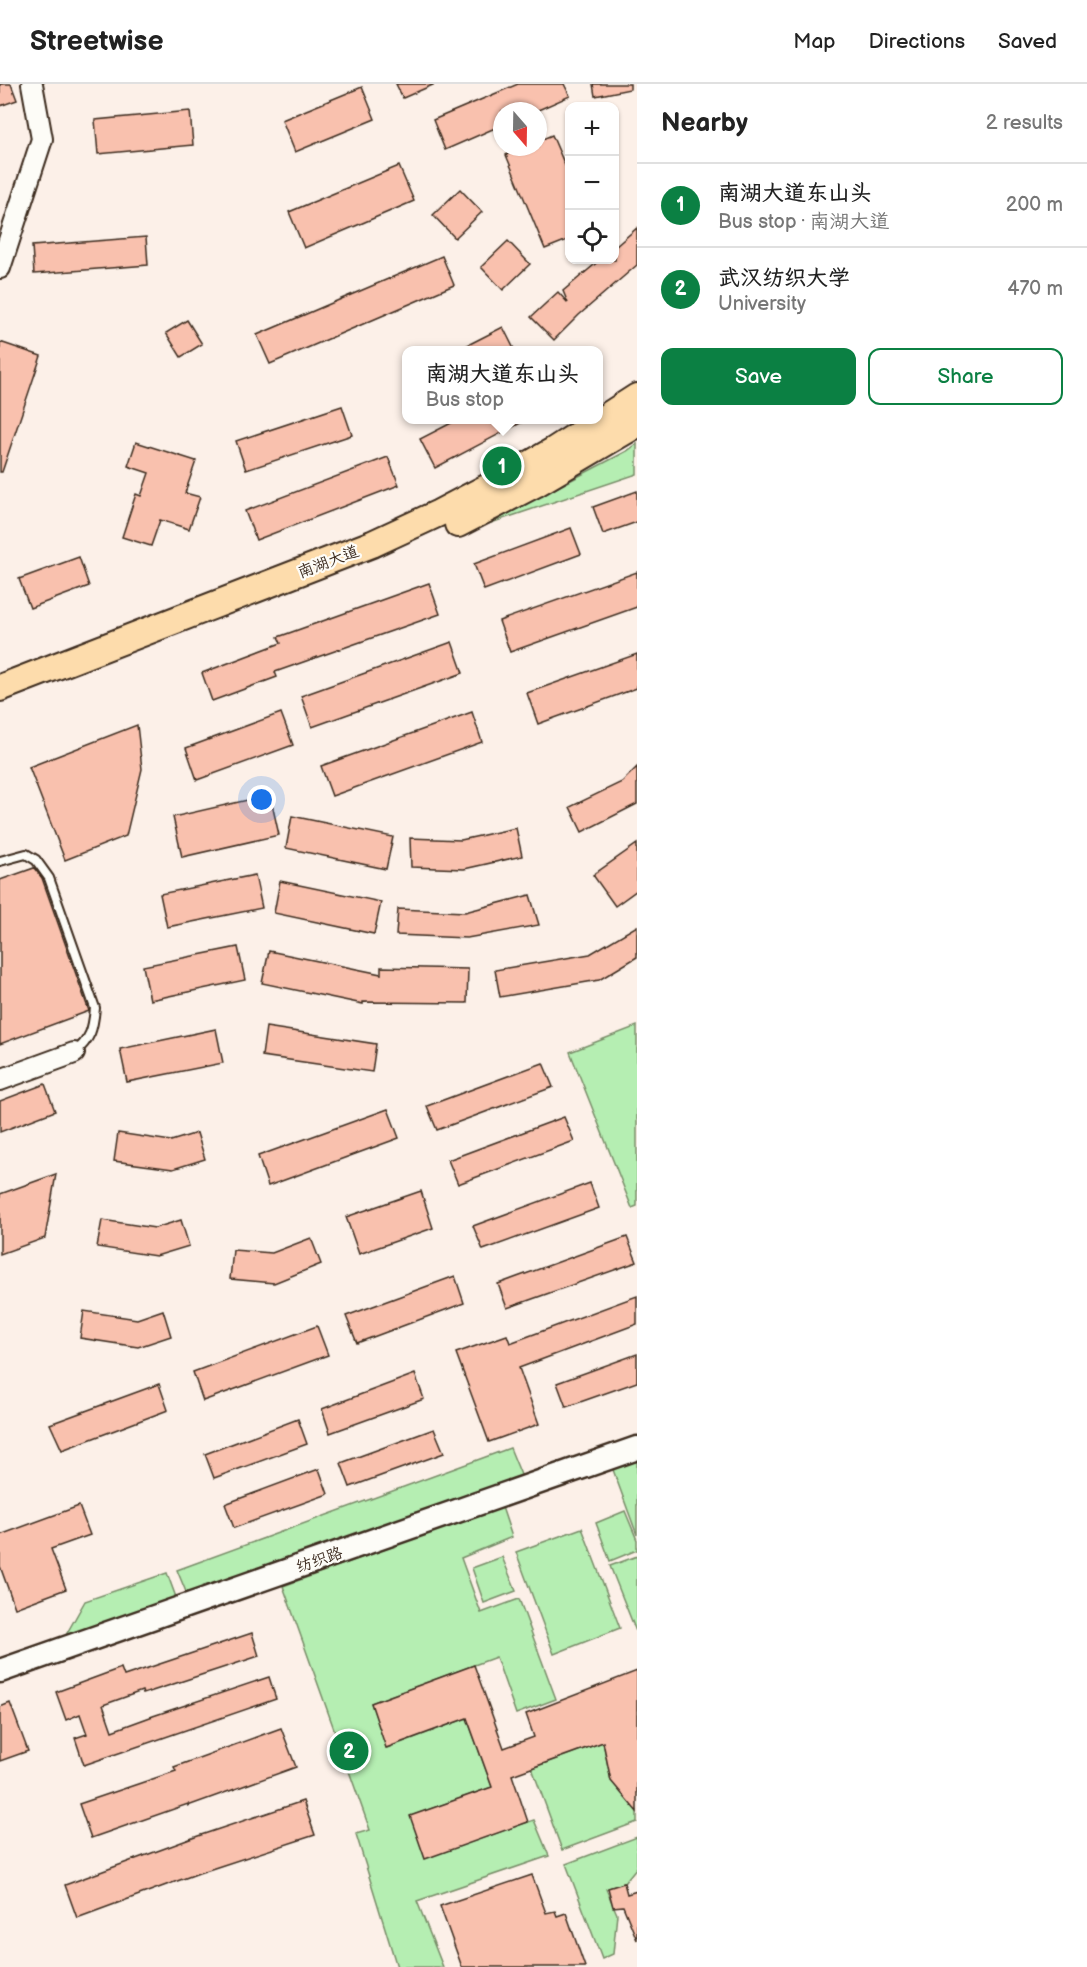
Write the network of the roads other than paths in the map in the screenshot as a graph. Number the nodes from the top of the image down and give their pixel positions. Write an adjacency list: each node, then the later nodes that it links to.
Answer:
1 (32, 84): 2 (street)
2 (0, 268)
3 (637, 397): 4 (main road, 南湖大道)
4 (603, 419)
5 (595, 424): 7 (main road, 南湖大道)
6 (637, 424): 8 (main road, 南湖大道)
7 (0, 688)
8 (0, 705)
9 (0, 861): 10 (lane)
10 (74, 1053): 11 (street)
11 (0, 1080)
12 (637, 1448): 13 (main road, 纺织路)
13 (0, 1671)

